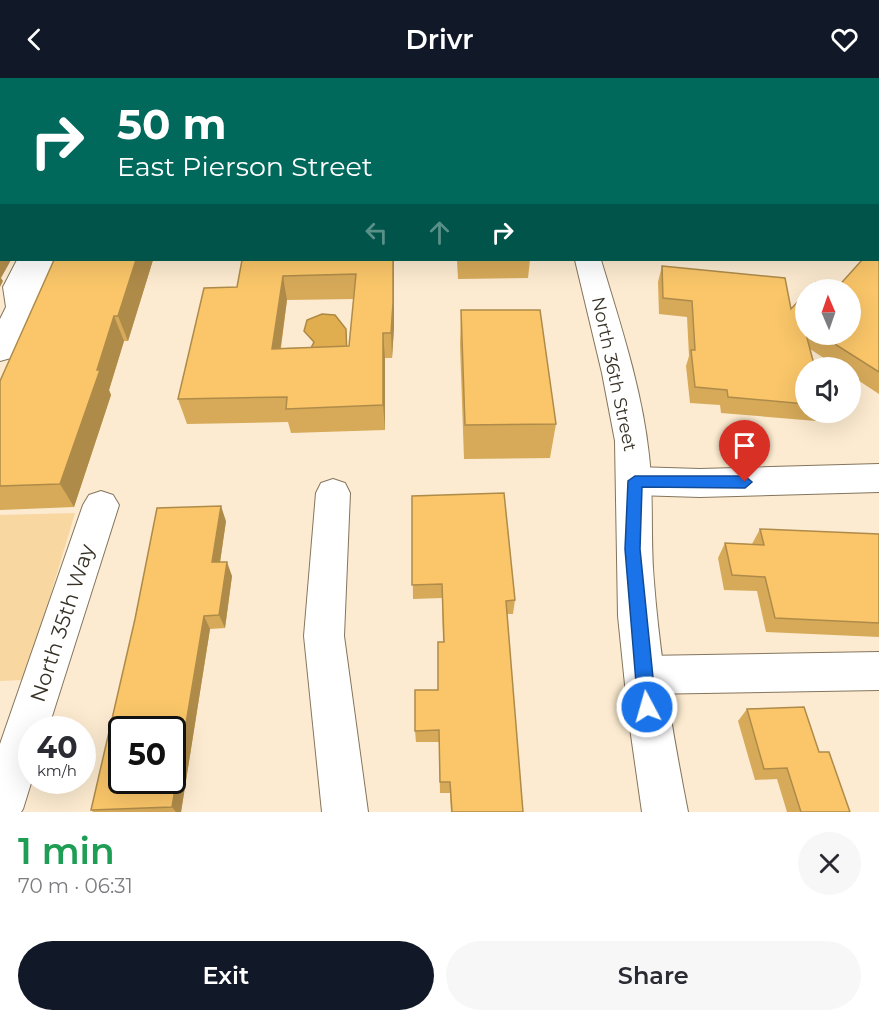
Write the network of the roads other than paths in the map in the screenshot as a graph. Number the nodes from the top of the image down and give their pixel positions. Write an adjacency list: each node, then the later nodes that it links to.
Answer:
1 (30, 261): 4 (main road)
2 (55, 261): 4 (main road)
3 (588, 261): 7 (main road, North 36th Street)
4 (20, 307): 5 (main road)
5 (0, 351)
6 (879, 478): 7 (main road)
7 (635, 481): 11 (main road, North 36th Street)
8 (333, 493): 13 (main road)
9 (101, 505): 12 (main road, North 35th Way)
10 (879, 671): 11 (main road)
11 (644, 675): 14 (main road, North 36th Street)
12 (0, 809)
13 (345, 812)
14 (665, 812)

